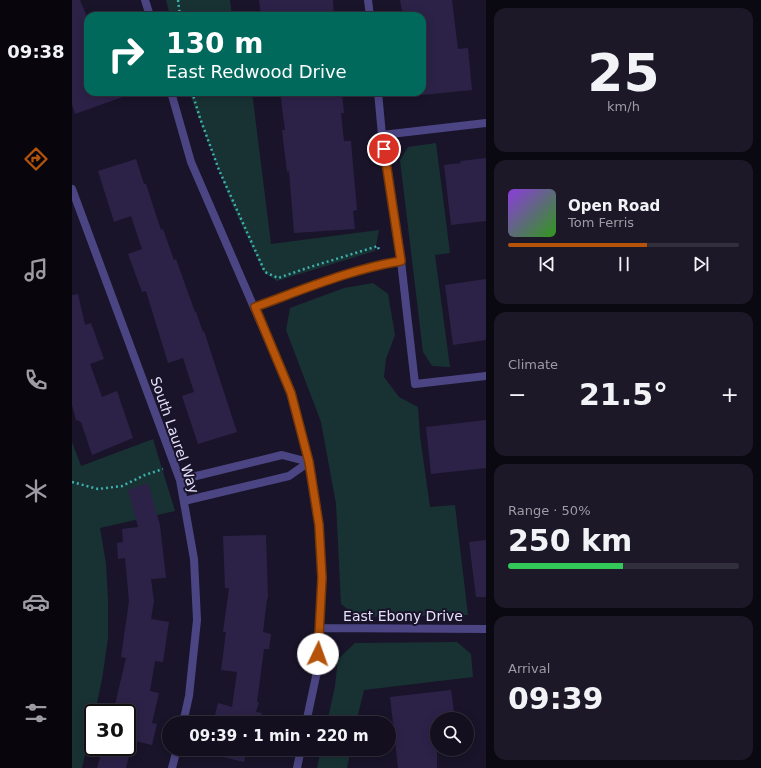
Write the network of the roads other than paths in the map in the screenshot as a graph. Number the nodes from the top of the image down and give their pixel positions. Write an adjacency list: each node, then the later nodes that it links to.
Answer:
1 (145, 0): 3 (street)
2 (368, 0): 4 (street)
3 (149, 12)
4 (370, 12)
5 (172, 96): 11 (street)
6 (378, 96): 8 (street)
7 (486, 123): 8 (street)
8 (382, 134): 10 (street)
9 (72, 189): 14 (street, South Laurel Way)
10 (401, 261): 11 (street); 12 (street)
11 (255, 307): 13 (street)
12 (486, 376)
13 (309, 462): 14 (street); 15 (street); 16 (street)
14 (180, 480): 15 (street, South Laurel Way)
15 (184, 501): 18 (street, South Laurel Way)
16 (320, 628): 17 (street, East Ebony Drive); 19 (street)
17 (486, 629)
18 (185, 716)
19 (308, 716)
20 (175, 756): 22 (street)
21 (300, 756): 23 (street)
22 (172, 768)
23 (297, 768)

